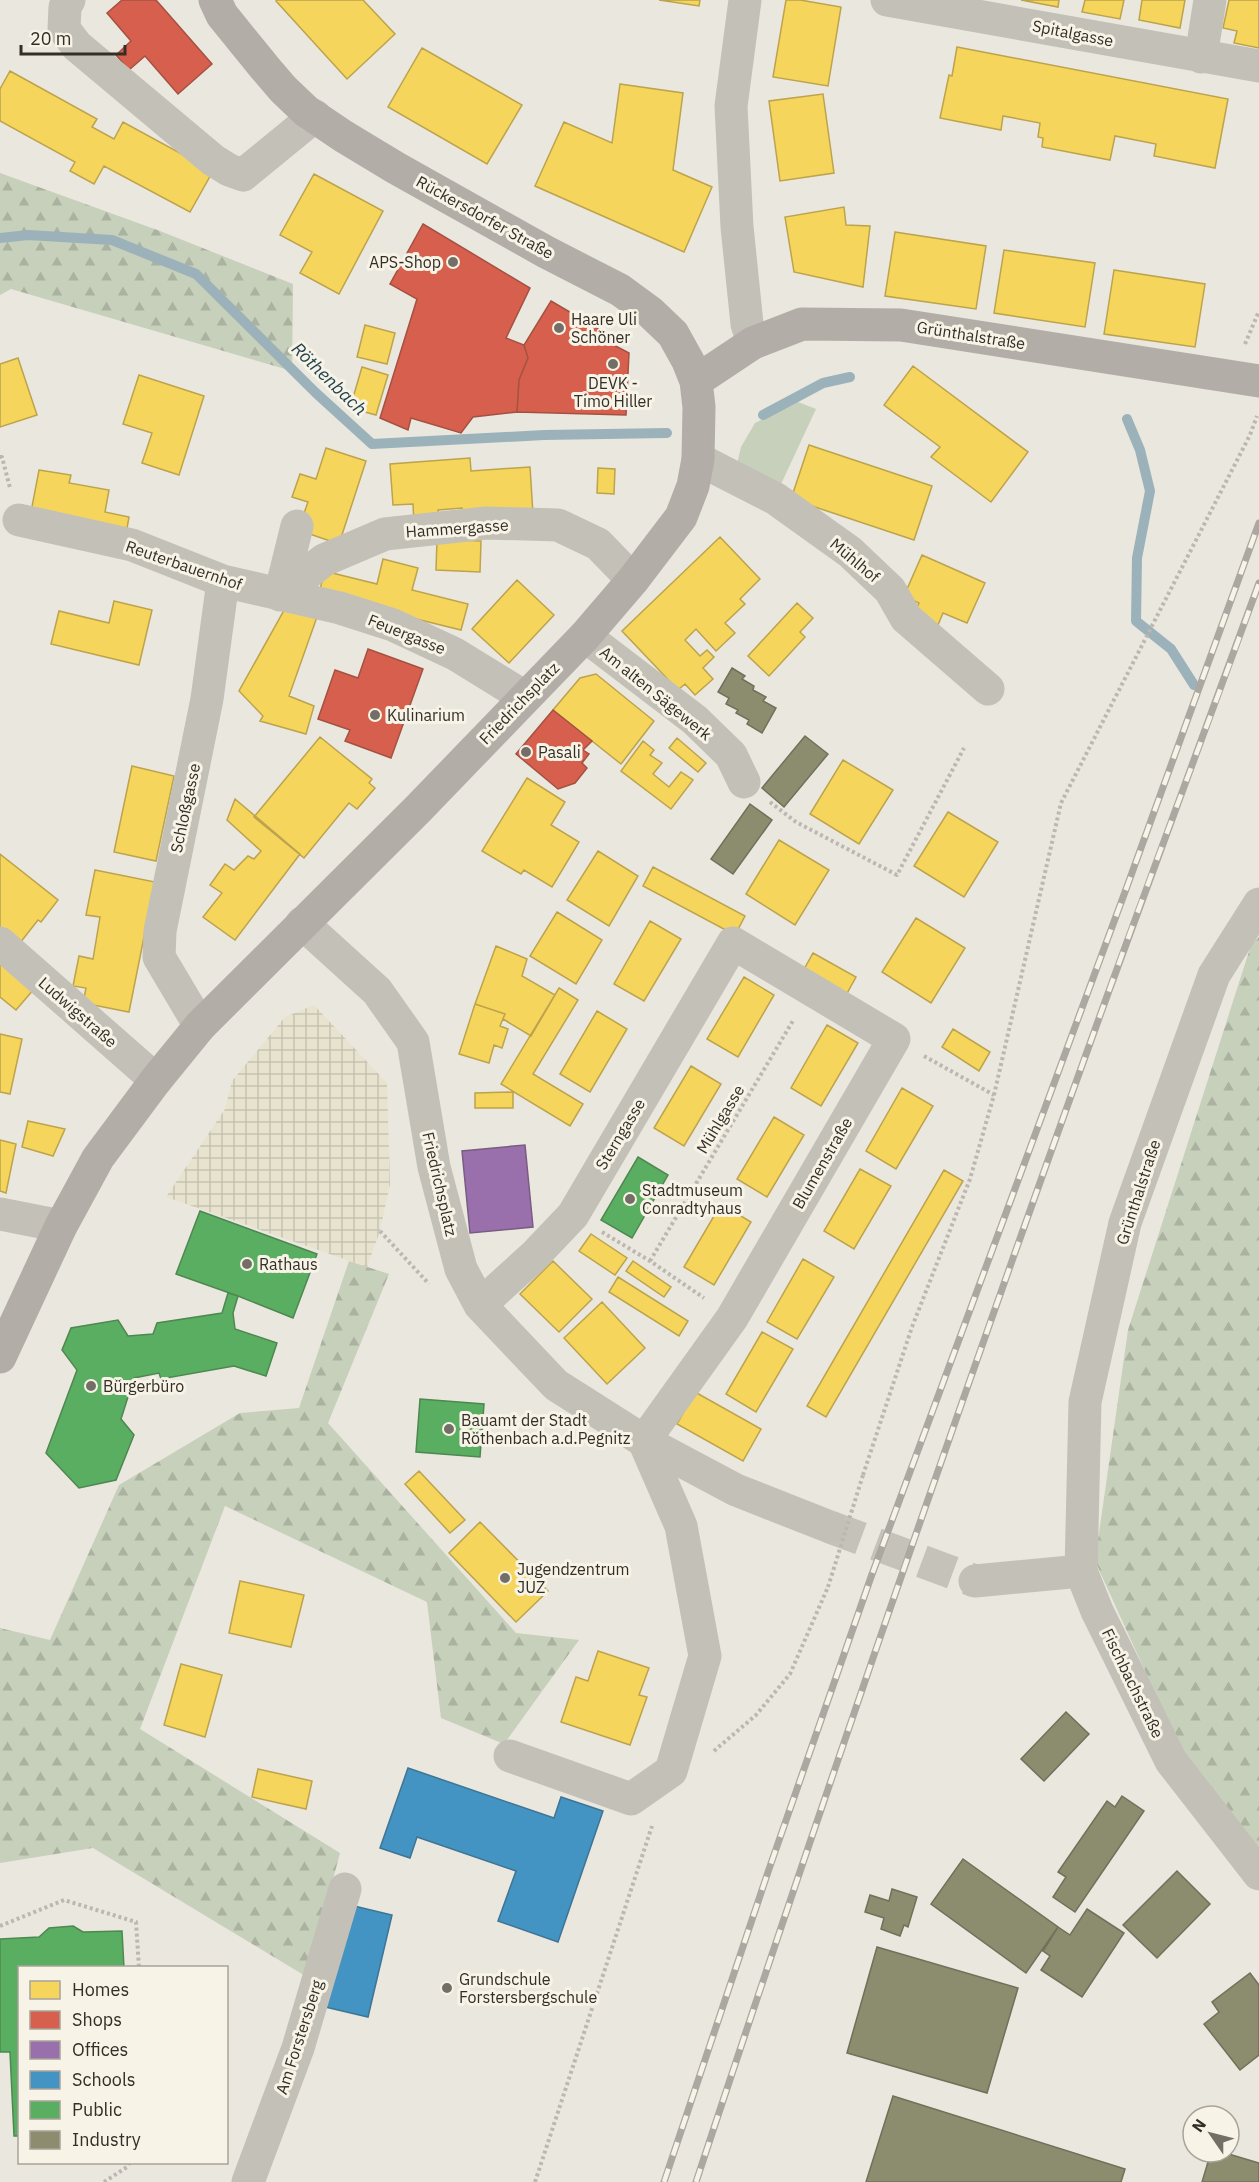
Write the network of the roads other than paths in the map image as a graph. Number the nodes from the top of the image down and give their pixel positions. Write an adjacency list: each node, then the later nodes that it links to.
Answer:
1 (69, 0): 9 (street)
2 (215, 0): 9 (main road, Rückersdorfer Straße)
3 (746, 0): 10 (street)
4 (888, 0): 6 (street, Spitalgasse)
5 (1210, 0): 7 (street)
6 (981, 8): 7 (street, Spitalgasse)
7 (1201, 57): 8 (street, Spitalgasse)
8 (1259, 66)
9 (315, 116): 12 (main road, Rückersdorfer Straße)
10 (753, 343): 11 (main road, Grünthalstraße); 12 (main road, Grünthalstraße)
11 (1259, 381)
12 (698, 394): 13 (main road, Rückersdorfer Straße)
13 (698, 459): 16 (main road, Friedrichsplatz); 20 (street, Mühlhof)
14 (18, 520): 17 (street, Reuterbauernhof)
15 (297, 526): 18 (street)
16 (633, 580): 18 (street, Hammergasse); 19 (main road, Friedrichsplatz)
17 (223, 581): 18 (street, Reuterbauernhof); 26 (street, Schloßgasse)
18 (280, 595): 21 (street, Feuergasse)
19 (585, 636): 21 (main road, Friedrichsplatz); 22 (street, Am alten Sägewerk)
20 (988, 690)
21 (525, 697): 24 (main road, Friedrichsplatz)
22 (744, 782)
23 (1259, 904): 35 (street, Grünthalstraße)
24 (302, 922): 26 (main road, Friedrichsplatz); 31 (street, Friedrichsplatz)
25 (0, 943): 28 (street, Ludwigstraße)
26 (200, 1026): 28 (main road, Friedrichsplatz)
27 (894, 1039): 31 (street, Sterngasse); 33 (street, Blumenstraße)
28 (156, 1080): 30 (main road, Friedrichsplatz)
29 (0, 1215): 30 (street)
30 (61, 1226): 32 (main road, Friedrichsplatz)
31 (480, 1305): 33 (street)
32 (2, 1350)
33 (644, 1441): 34 (street); 37 (street)
34 (830, 1527)
35 (1081, 1571): 36 (street); 38 (street, Fischbachstraße)
36 (975, 1581)
37 (510, 1756)
38 (1259, 1874)
39 (345, 1889): 40 (street, Am Forstersberg)
40 (248, 2182)

